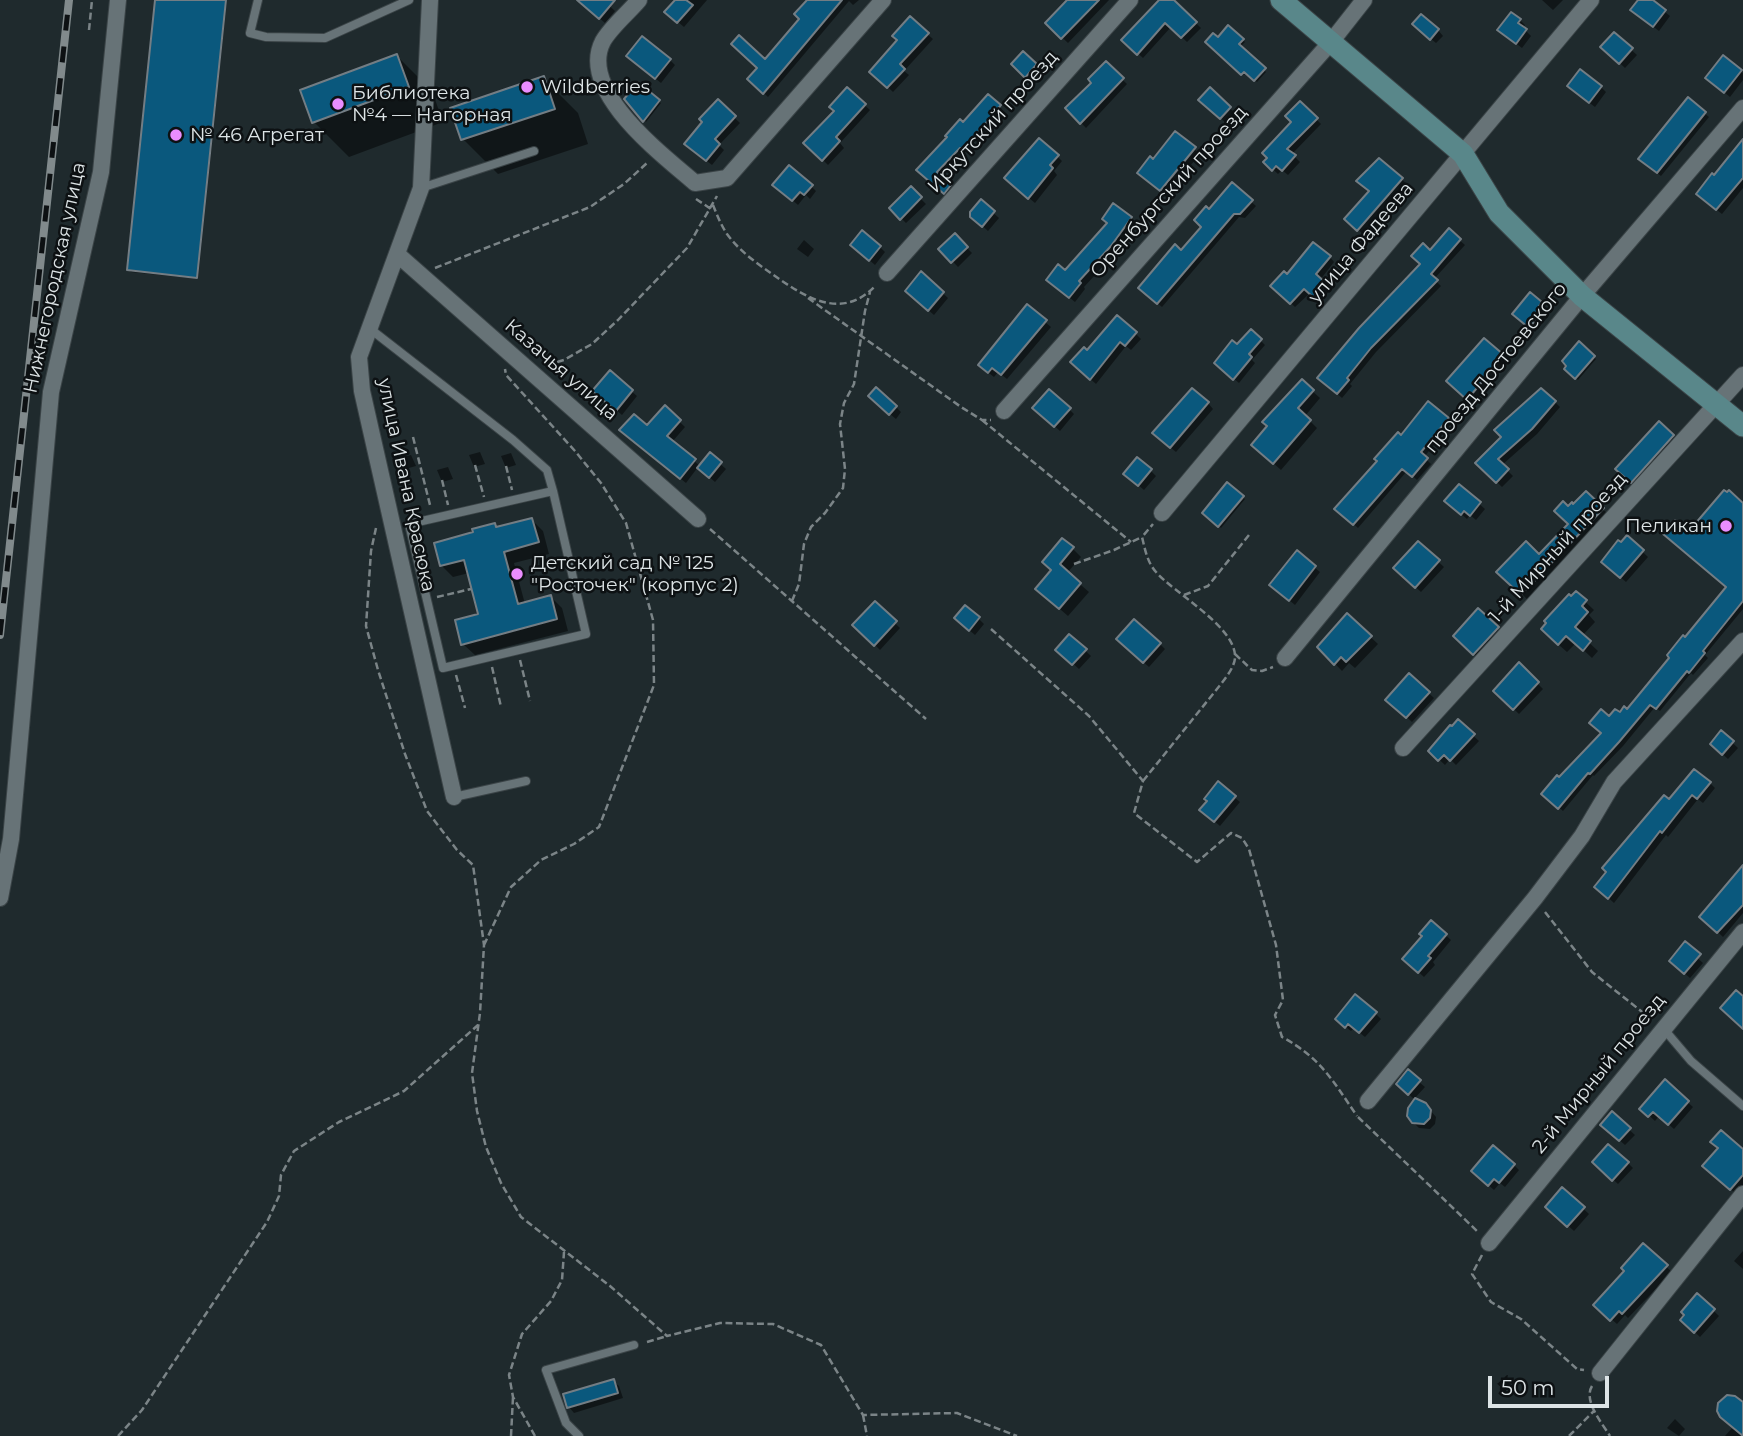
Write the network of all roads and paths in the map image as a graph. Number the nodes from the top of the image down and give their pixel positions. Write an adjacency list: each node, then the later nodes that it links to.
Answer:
1 (92, 0): 12 (path)
2 (118, 0): 74 (street, Нижнегородская улица)
3 (258, 0): 4 (lane)
4 (409, 0)
5 (430, 0): 19 (street, улица Ивана Красюка)
6 (639, 0): 18 (street)
7 (883, 0): 18 (street)
8 (1130, 0): 23 (street, Иркутский проезд)
9 (1281, 0): 13 (street)
10 (1364, 0): 13 (street, Оренбургский проезд)
11 (1591, 0): 16 (street, улица Фадеева)
12 (89, 30)
13 (1331, 41): 16 (street); 34 (street, Оренбургский проезд)
14 (1743, 108): 26 (street, проезд Достоевского)
15 (534, 151): 19 (lane)
16 (1463, 154): 26 (street); 46 (street, улица Фадеева)
17 (648, 162): 24 (path)
18 (727, 178): 21 (path)
19 (421, 188): 22 (street, улица Ивана Красюка)
20 (692, 196): 21 (path)
21 (712, 207): 27 (path); 31 (path)
22 (397, 254): 24 (street, Казачья улица); 28 (street, улица Ивана Красюка)
23 (887, 273): 25 (path)
24 (420, 274): 30 (street, Казачья улица)
25 (870, 292): 27 (path); 29 (path)
26 (1581, 296): 33 (street); 64 (street, проезд Достоевского)
27 (808, 298): 29 (path)
28 (369, 328): 43 (lane); 73 (street, улица Ивана Красюка)
29 (862, 334): 35 (path); 58 (path)
30 (498, 343): 31 (street, Казачья улица); 77 (path)
31 (530, 370): 49 (street, Казачья улица)
32 (1743, 375): 33 (street, 1-й Мирный проезд)
33 (1717, 405): 36 (street); 70 (street, 1-й Мирный проезд)
34 (1004, 411): 35 (path)
35 (982, 420): 53 (path)
36 (1743, 426)
37 (414, 437): 38 (path)
38 (419, 457): 39 (path); 48 (path)
39 (414, 459)
40 (475, 465): 45 (path)
41 (506, 466): 44 (path)
42 (442, 480): 47 (path)
43 (552, 491): 44 (lane); 61 (lane)
44 (514, 500): 45 (lane)
45 (486, 507): 47 (lane)
46 (1162, 513): 52 (path)
47 (450, 515): 48 (lane)
48 (433, 519): 57 (lane)
49 (698, 519): 58 (path)
50 (378, 521): 77 (path)
51 (1249, 535): 56 (path)
52 (1142, 537): 53 (path); 56 (path)
53 (1131, 542): 54 (path)
54 (1074, 564)
55 (471, 589): 57 (path)
56 (1184, 594): 62 (path)
57 (427, 600): 65 (lane)
58 (792, 601): 69 (path)
59 (991, 629): 72 (path)
60 (1743, 641): 75 (street)
61 (518, 650): 63 (lane); 66 (path)
62 (1235, 654): 64 (path); 72 (path)
63 (489, 657): 65 (lane); 67 (path)
64 (1285, 658)
65 (453, 665): 68 (path)
66 (530, 701)
67 (501, 707)
68 (465, 708)
69 (926, 719)
70 (1404, 748)
71 (526, 781): 73 (lane)
72 (1143, 781): 82 (path)
73 (454, 797)
74 (0, 898)
75 (1535, 898): 79 (path); 80 (street)
76 (1743, 932): 79 (street, 2-й Мирный проезд)
77 (484, 945): 78 (path)
78 (478, 1025): 85 (path); 92 (path)
79 (1663, 1028): 81 (lane); 84 (street, 2-й Мирный проезд)
80 (1368, 1101): 82 (path)
81 (1743, 1106)
82 (1357, 1116): 84 (path)
83 (1743, 1194): 88 (street)
84 (1489, 1243): 88 (path)
85 (565, 1252): 86 (path); 89 (path)
86 (667, 1336): 87 (path); 91 (path)
87 (634, 1345): 95 (lane)
88 (1600, 1373): 90 (path)
89 (513, 1396): 93 (path); 94 (path)
90 (1595, 1410): 98 (path); 99 (path)
91 (863, 1415): 96 (path); 97 (path)
92 (118, 1436)
93 (511, 1436)
94 (535, 1436)
95 (579, 1436)
96 (867, 1436)
97 (1017, 1436)
98 (1569, 1436)
99 (1610, 1436)

